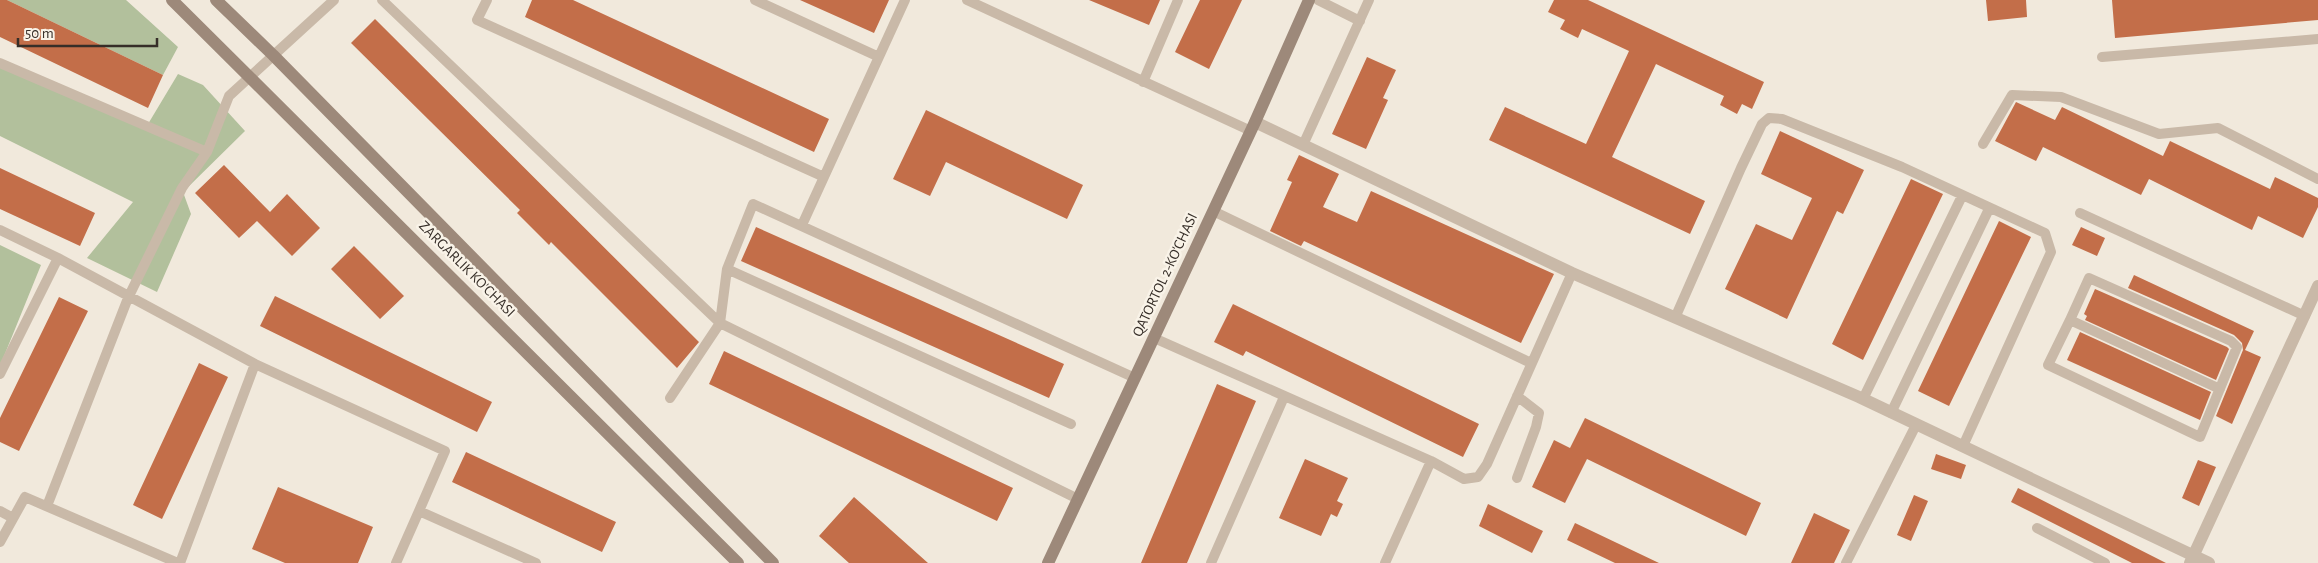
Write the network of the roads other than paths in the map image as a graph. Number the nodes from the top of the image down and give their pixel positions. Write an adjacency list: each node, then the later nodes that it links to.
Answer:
1 (172, 0): 19 (main road, ZARGARLIK KO'CHASI)
2 (216, 0): 15 (main road, ZARGARLIK KO'CHASI)
3 (334, 0): 15 (lane)
4 (382, 0): 42 (lane)
5 (487, 0): 25 (lane)
6 (754, 0): 16 (lane)
7 (905, 0): 16 (lane)
8 (967, 0): 20 (lane)
9 (1178, 0): 20 (lane)
10 (1309, 0): 21 (main road, QATORTOL 2-KO'CHASI)
11 (1318, 0): 13 (lane)
12 (1369, 0): 13 (lane)
13 (1360, 20): 23 (lane)
14 (2318, 39): 17 (lane)
15 (273, 55): 19 (lane); 71 (main road, ZARGARLIK KO'CHASI)
16 (879, 57): 25 (lane)
17 (2102, 57)
18 (0, 63): 24 (lane)
19 (250, 75): 24 (lane); 70 (main road, ZARGARLIK KO'CHASI)
20 (1143, 82): 21 (lane)
21 (1253, 126): 23 (street); 29 (main road, QATORTOL 2-KO'CHASI)
22 (1983, 144): 26 (lane)
23 (1303, 145): 35 (street)
24 (207, 152): 37 (lane)
25 (824, 177): 31 (lane)
26 (2318, 179)
27 (1962, 196): 28 (lane); 40 (lane); 52 (lane)
28 (1990, 209): 53 (lane); 56 (lane)
29 (1213, 211): 43 (main road, QATORTOL 2-KO'CHASI); 44 (lane)
30 (2080, 212): 39 (lane)
31 (802, 225): 34 (lane); 47 (lane)
32 (0, 230): 33 (lane)
33 (58, 258): 37 (lane); 46 (lane)
34 (727, 269): 42 (lane); 54 (lane)
35 (1572, 273): 40 (street); 44 (lane)
36 (2318, 286): 38 (street)
37 (128, 298): 45 (lane); 60 (lane)
38 (2314, 305): 39 (street)
39 (2305, 316): 66 (street)
40 (1675, 318): 52 (street)
41 (2070, 320): 48 (lane); 48 (lane); 48 (lane)
42 (720, 323): 51 (lane); 59 (lane)
43 (1154, 338): 47 (main road, QATORTOL 2-KO'CHASI); 50 (lane)
44 (1532, 363): 49 (lane)
45 (255, 364): 62 (lane); 67 (lane)
46 (0, 374)
47 (1135, 378): 59 (main road, QATORTOL 2-KO'CHASI)
48 (2220, 389)
49 (1517, 396): 57 (lane); 58 (lane)
50 (1284, 397): 57 (lane); 73 (lane)
51 (670, 398)
52 (1863, 399): 53 (street)
53 (1891, 413): 55 (street)
54 (1071, 424)
55 (1916, 425): 56 (street); 75 (lane)
56 (1962, 446): 66 (street)
57 (1431, 461): 74 (lane)
58 (1517, 478)
59 (1078, 499): 72 (main road, QATORTOL 2-KO'CHASI)
60 (47, 506): 63 (lane); 67 (lane)
61 (0, 511): 63 (lane)
62 (419, 511): 68 (lane); 69 (lane)
63 (13, 518): 65 (lane)
64 (2037, 528): 76 (lane)
65 (0, 542)
66 (2192, 559): 77 (street)
67 (179, 563)
68 (396, 563)
69 (536, 563)
70 (738, 563)
71 (773, 563)
72 (1048, 563)
73 (1211, 563)
74 (1385, 563)
75 (1846, 563)
76 (2106, 563)
77 (2209, 563)

